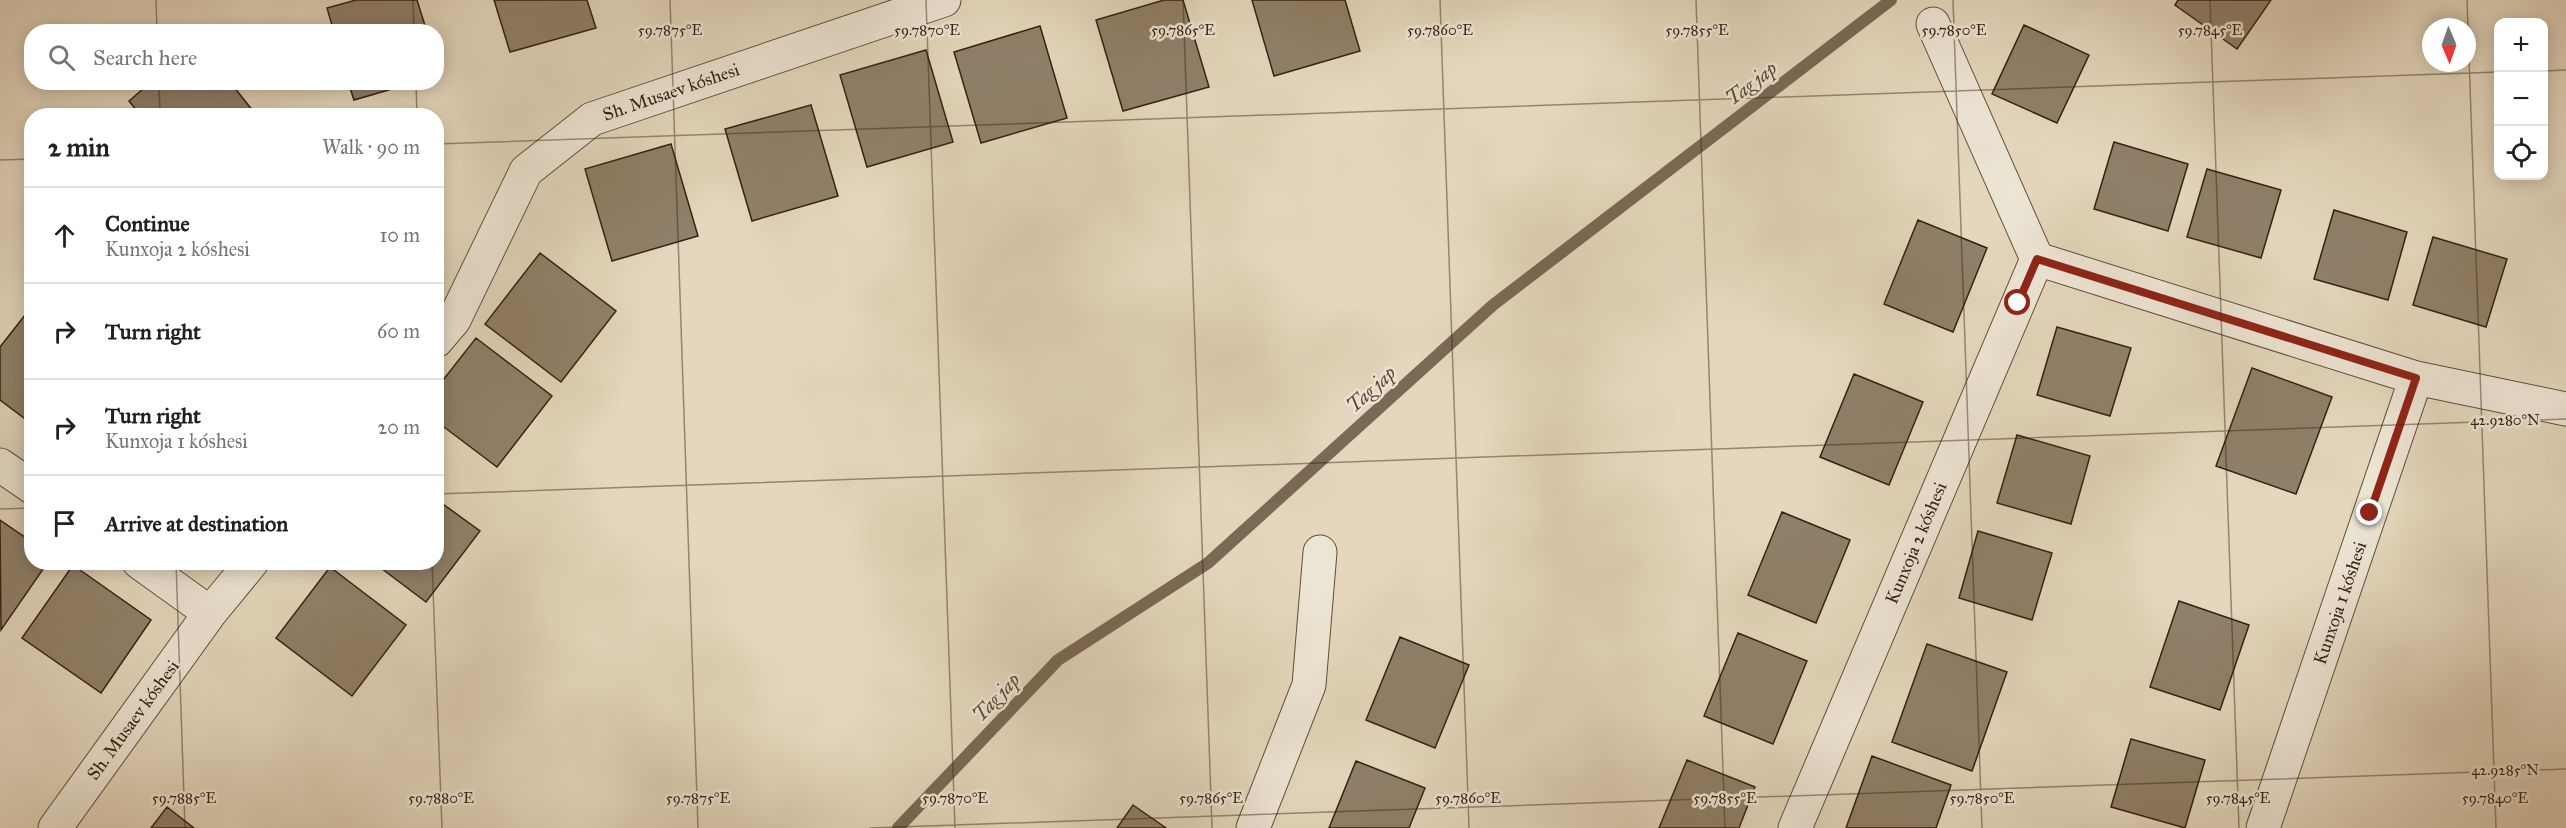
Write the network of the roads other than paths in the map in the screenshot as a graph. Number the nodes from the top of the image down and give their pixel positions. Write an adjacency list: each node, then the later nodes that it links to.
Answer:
1 (944, 0): 4 (street, Sh. Musaev kóshesi)
2 (1934, 24): 3 (street)
3 (2037, 259): 5 (street); 15 (street, Kunxoja 2 kóshesi)
4 (444, 331)
5 (2416, 378): 6 (street); 16 (street, Kunxoja 1 kóshesi)
6 (2566, 409)
7 (0, 465): 8 (street)
8 (24, 482)
9 (1320, 552): 14 (street)
10 (150, 570): 12 (street)
11 (245, 570): 12 (street, Sh. Musaev kóshesi)
12 (210, 613): 13 (street, Sh. Musaev kóshesi)
13 (55, 828)
14 (1253, 828)
15 (1795, 828)
16 (2263, 828)

